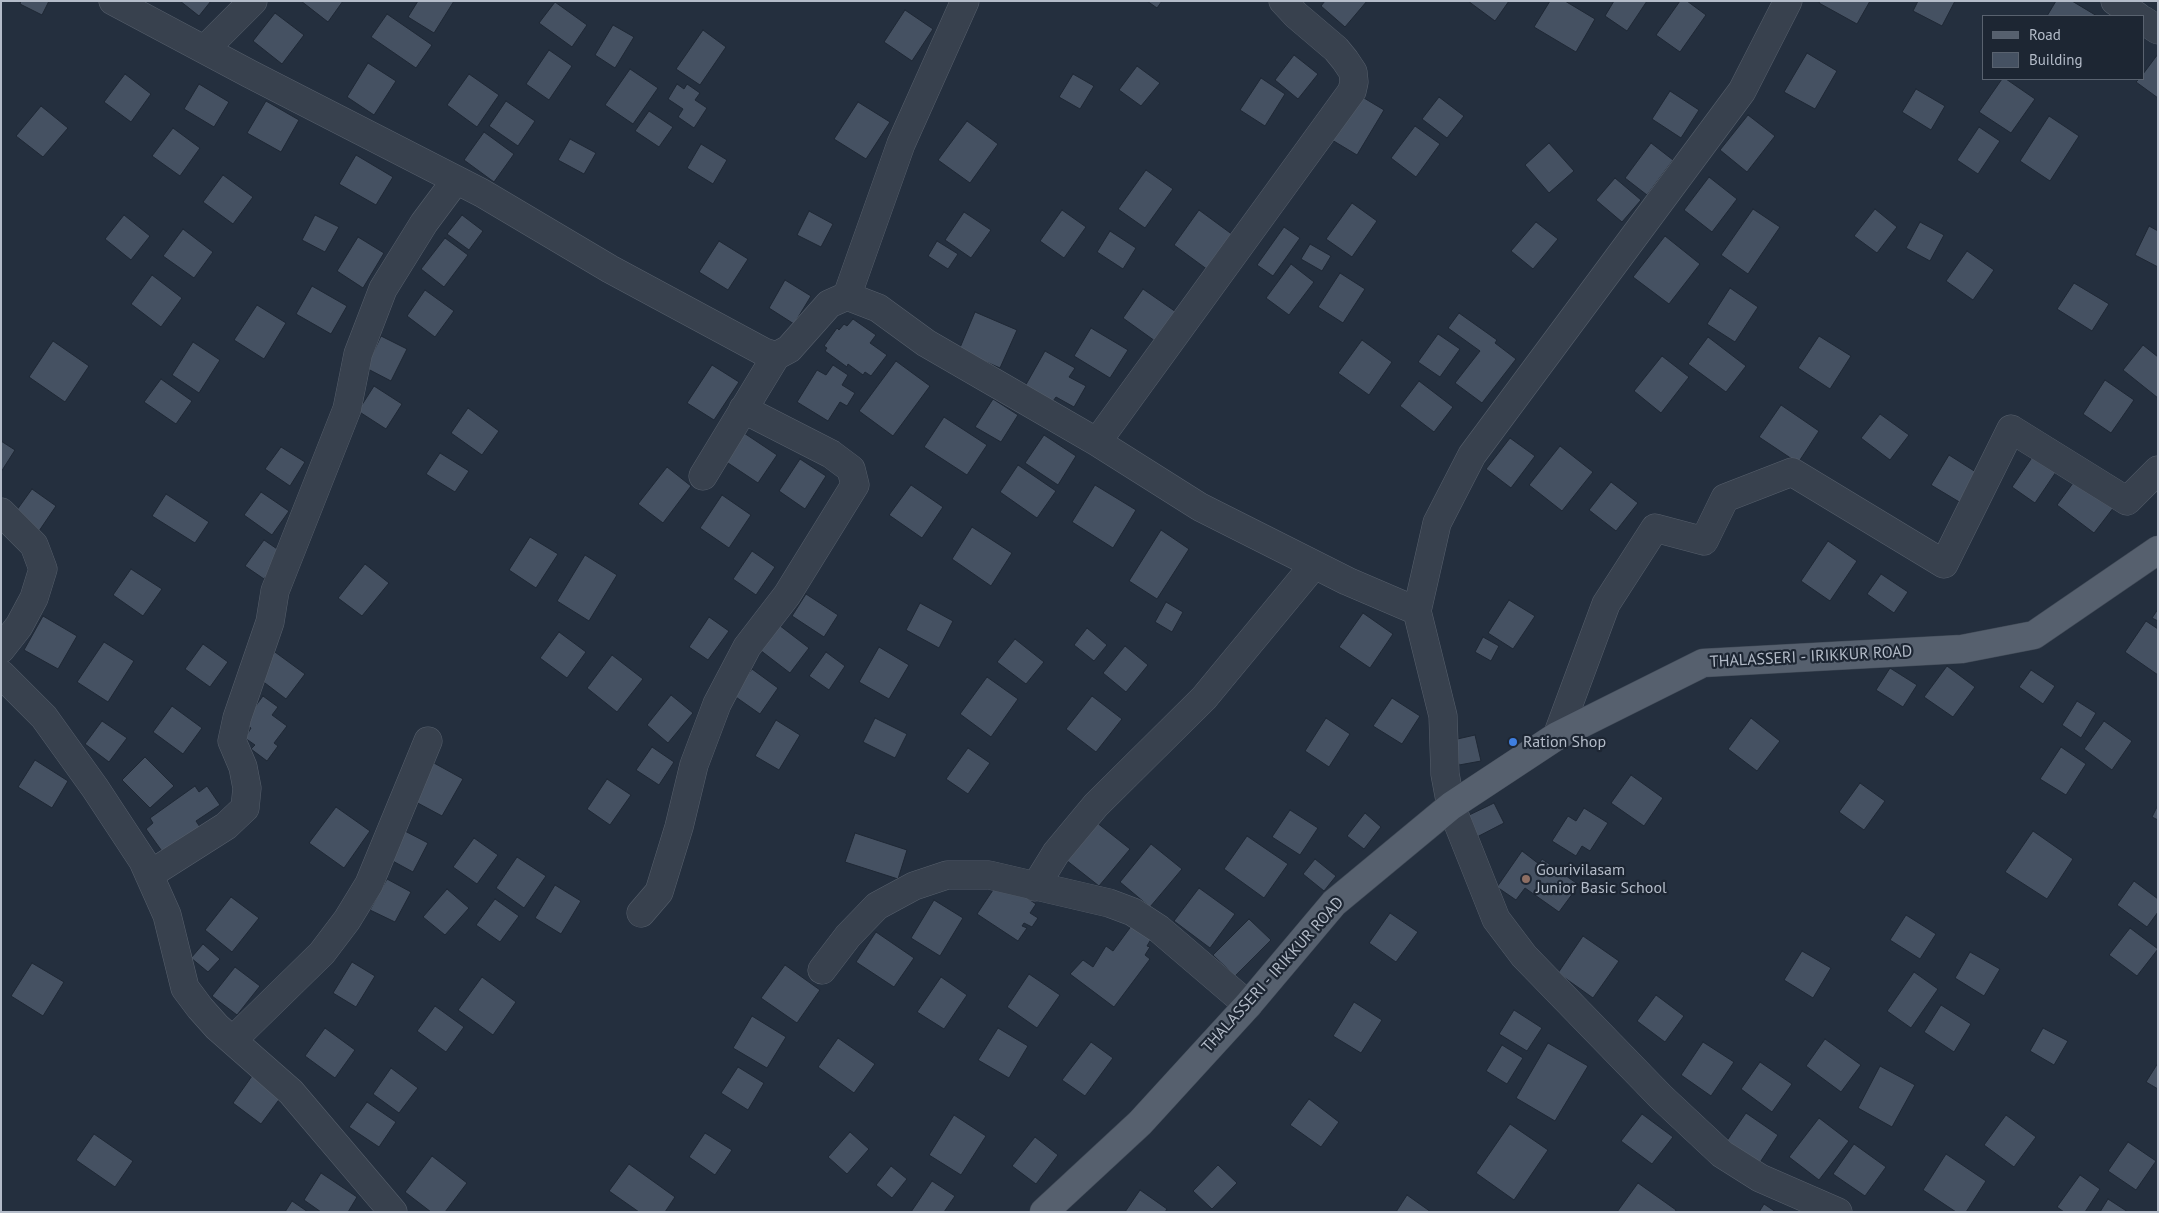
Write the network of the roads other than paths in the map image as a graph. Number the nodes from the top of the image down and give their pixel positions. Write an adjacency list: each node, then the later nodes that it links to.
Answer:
1 (114, 1): 10 (street)
2 (253, 1): 10 (street)
3 (965, 1): 12 (street)
4 (1283, 1): 15 (street)
5 (1788, 1): 21 (street)
6 (2115, 1): 7 (street)
7 (2136, 15)
8 (2144, 21): 9 (street)
9 (2158, 30)
10 (205, 49): 11 (street)
11 (456, 180): 13 (street); 27 (street)
12 (847, 296): 13 (street); 15 (street)
13 (776, 356): 14 (street)
14 (743, 408): 17 (street); 29 (street)
15 (1097, 442): 20 (street)
16 (2158, 470): 24 (street)
17 (703, 476)
18 (1, 512): 22 (street)
19 (2158, 550): 24 (main road, THALASSERI - IRIKKUR ROAD)
20 (1314, 565): 21 (street); 28 (street)
21 (1417, 611): 26 (street)
22 (1, 649)
23 (1, 674): 27 (street)
24 (1557, 736): 26 (main road, THALASSERI - IRIKKUR ROAD)
25 (428, 741): 32 (street)
26 (1451, 806): 31 (main road, THALASSERI - IRIKKUR ROAD); 35 (street)
27 (149, 875): 32 (street)
28 (1035, 887): 30 (street); 31 (street)
29 (642, 913)
30 (822, 970)
31 (1248, 1005): 34 (main road, THALASSERI - IRIKKUR ROAD)
32 (233, 1040): 33 (street)
33 (393, 1212)
34 (1044, 1212)
35 (1838, 1212)

